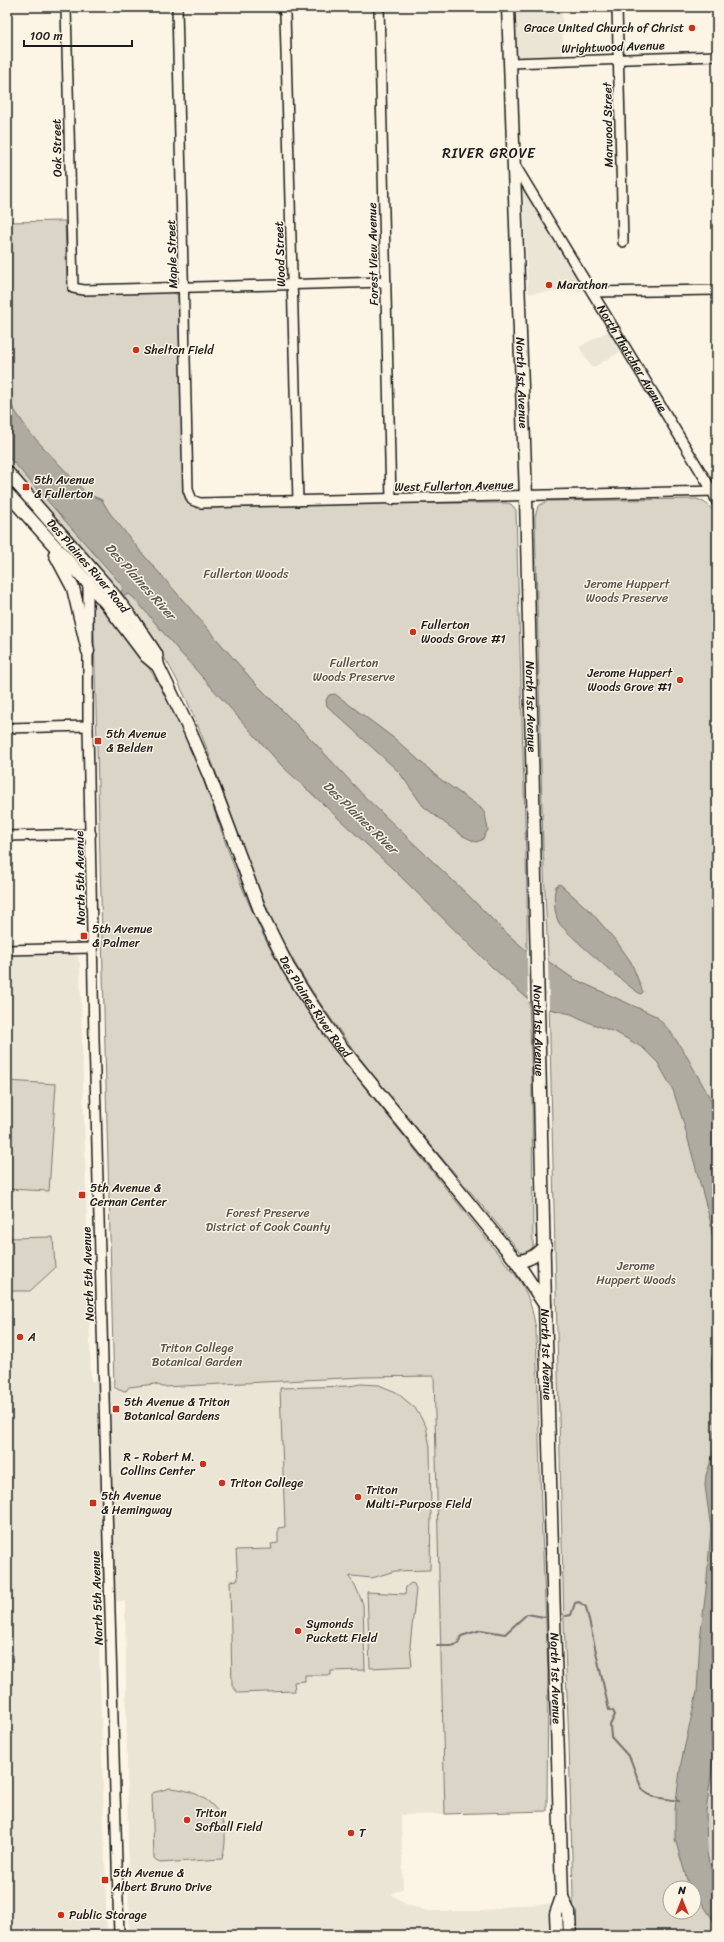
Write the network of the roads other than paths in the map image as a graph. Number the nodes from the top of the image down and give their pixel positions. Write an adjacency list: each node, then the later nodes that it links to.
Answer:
1 (66, 7): 14 (street, Oak Street)
2 (177, 7): 14 (street, Maple Street)
3 (283, 7): 13 (street, Wood Street)
4 (379, 7): 12 (street, Forest View Avenue)
5 (508, 7): 9 (main road, North Thatcher Avenue)
6 (617, 7): 8 (street, Marwood Street)
7 (717, 56): 8 (street, Wrightwood Avenue)
8 (619, 59): 9 (street, Wrightwood Avenue); 11 (street, Marwood Street)
9 (510, 62): 10 (main road, North Thatcher Avenue)
10 (514, 164): 16 (street, North Thatcher Avenue); 20 (main road, North 1st Avenue)
11 (623, 242)
12 (386, 282): 13 (street); 22 (street, Forest View Avenue)
13 (293, 285): 14 (street); 23 (street, Wood Street)
14 (185, 287): 21 (street, Maple Street)
15 (717, 290): 16 (street)
16 (592, 292): 18 (street, North Thatcher Avenue)
17 (8, 476): 26 (main road, Des Plaines River Road)
18 (715, 491): 20 (street, West Fullerton Avenue); 24 (street, North Thatcher Avenue)
19 (7, 494): 25 (main road, Des Plaines River Road)
20 (526, 496): 22 (street, West Fullerton Avenue); 36 (main road, North 1st Avenue)
21 (192, 500): 23 (street, West Fullerton Avenue)
22 (391, 500): 23 (street, West Fullerton Avenue)
23 (298, 501)
24 (717, 503)
25 (45, 536): 27 (main road, Des Plaines River Road); 28 (main road)
26 (88, 564): 27 (street, North 5th Avenue); 29 (main road, Des Plaines River Road)
27 (88, 584): 28 (street, North 5th Avenue); 29 (main road, Des Plaines River Road)
28 (88, 651): 30 (street, North 5th Avenue)
29 (158, 666): 37 (main road, Des Plaines River Road)
30 (88, 726): 31 (street); 32 (street, North 5th Avenue)
31 (7, 728)
32 (91, 834): 33 (street); 34 (street, North 5th Avenue)
33 (7, 836)
34 (92, 948): 35 (street); 40 (street, North 5th Avenue)
35 (7, 950)
36 (545, 1246): 37 (main road); 38 (main road, North 1st Avenue)
37 (516, 1261): 38 (main road, Des Plaines River Road)
38 (545, 1305): 39 (main road, North 1st Avenue)
39 (562, 1897): 41 (main road, North 1st Avenue); 42 (main road, North 1st Avenue)
40 (119, 1935)
41 (557, 1935)
42 (570, 1935)

